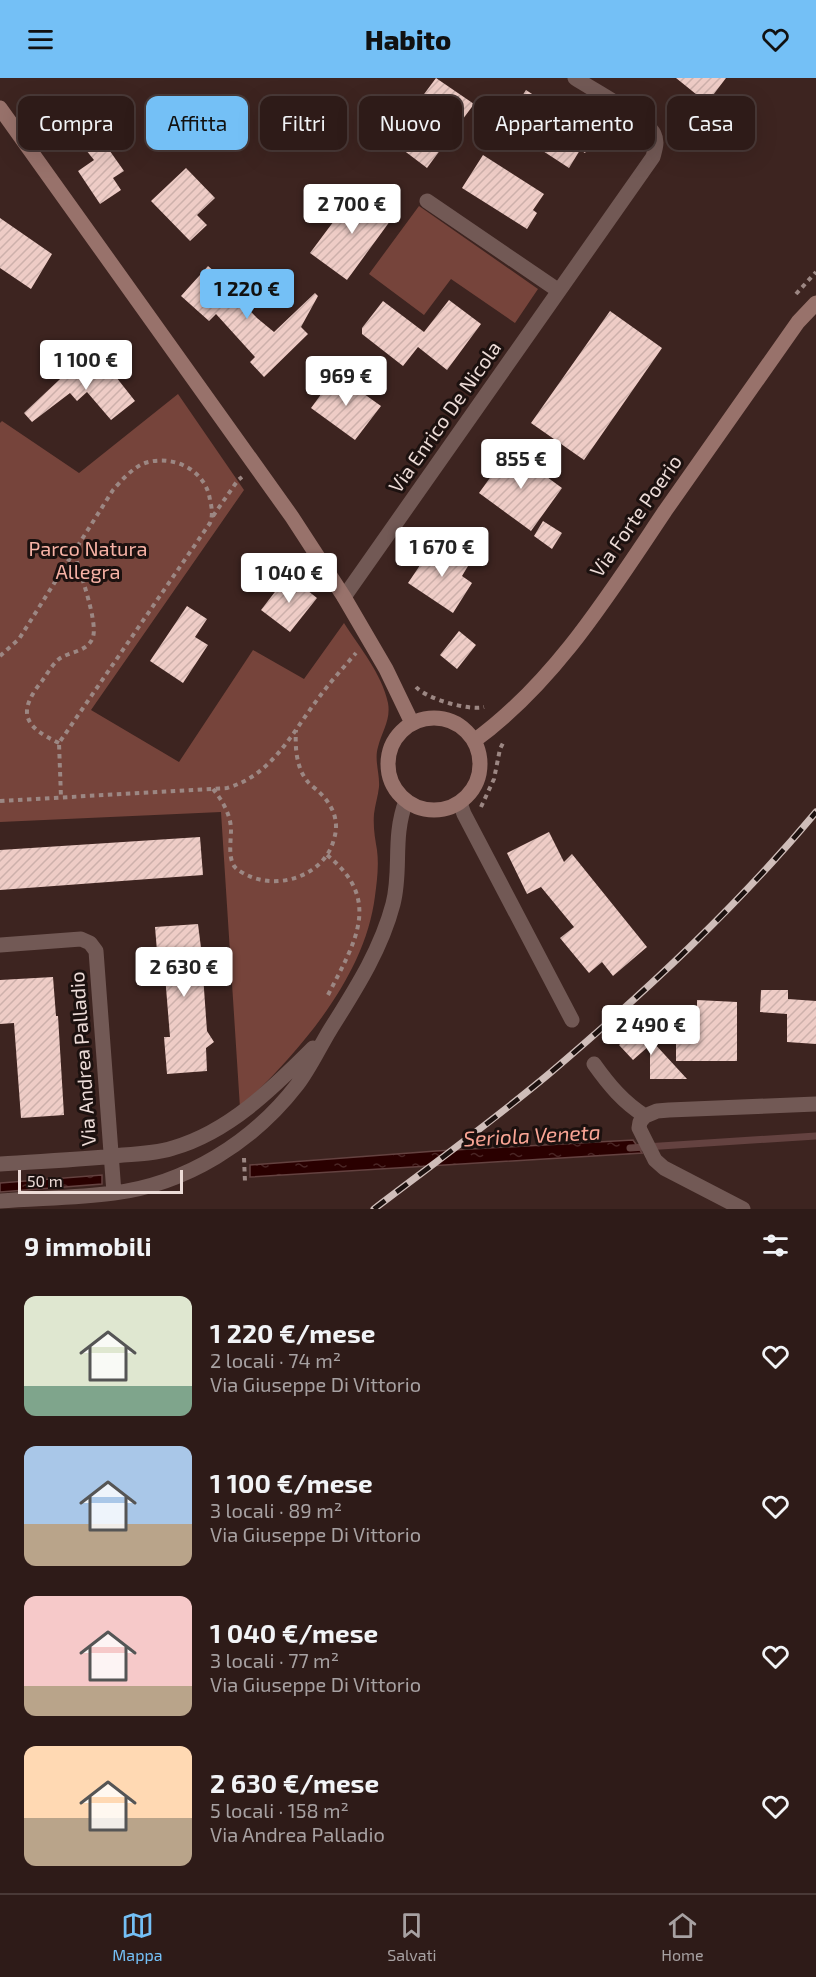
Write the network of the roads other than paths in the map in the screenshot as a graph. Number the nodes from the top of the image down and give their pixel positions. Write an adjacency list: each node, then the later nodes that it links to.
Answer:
1 (576, 78): 4 (street, Via Enrico De Nicola)
2 (0, 108): 6 (street)
3 (427, 201): 4 (street)
4 (559, 291): 6 (street, Via Enrico De Nicola)
5 (816, 303): 8 (street, Via Forte Poerio)
6 (344, 597): 7 (street)
7 (412, 723): 8 (street); 9 (street)
8 (474, 741): 10 (street)
9 (406, 801): 10 (street); 13 (street)
10 (460, 803): 12 (street)
11 (0, 945): 17 (street, Via Andrea Palladio)
12 (572, 1020)
13 (332, 1028): 17 (street); 19 (street)
14 (594, 1064): 16 (street)
15 (816, 1104): 16 (street)
16 (642, 1122): 21 (street)
17 (111, 1157): 18 (street); 19 (street, Via Andrea Palladio)
18 (0, 1164)
19 (114, 1193): 20 (street)
20 (0, 1201)
21 (743, 1209)

